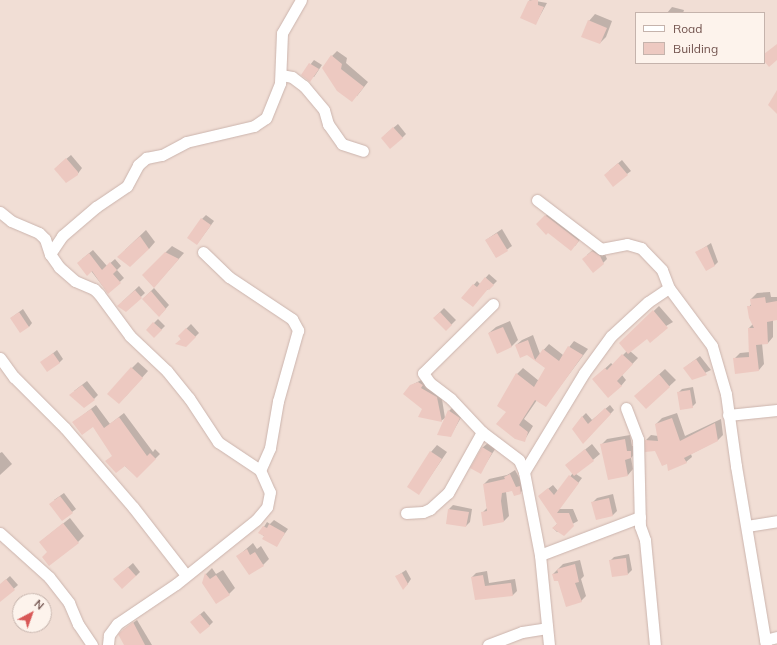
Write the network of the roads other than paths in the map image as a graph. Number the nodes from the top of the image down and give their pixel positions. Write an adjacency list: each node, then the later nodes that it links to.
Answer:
1 (301, 0): 2 (street)
2 (281, 75): 3 (street); 7 (street)
3 (363, 151)
4 (537, 200): 8 (street)
5 (0, 212): 7 (street)
6 (203, 252): 15 (street)
7 (50, 254): 15 (street)
8 (669, 288): 13 (street); 16 (street)
9 (492, 304): 14 (street)
10 (0, 358): 23 (street)
11 (626, 408): 18 (street)
12 (777, 410): 13 (street)
13 (728, 415): 20 (street)
14 (482, 432): 16 (street); 17 (street)
15 (260, 470): 23 (street)
16 (524, 472): 22 (street)
17 (406, 513)
18 (640, 517): 22 (street); 31 (street)
19 (777, 521): 20 (street)
20 (748, 526): 26 (street)
21 (0, 533): 27 (street)
22 (540, 555): 24 (street)
23 (186, 575): 28 (street)
24 (547, 628): 29 (street); 30 (street)
25 (777, 637): 26 (street)
26 (766, 642)
27 (92, 645)
28 (108, 645)
29 (488, 645)
30 (549, 645)
31 (655, 645)

